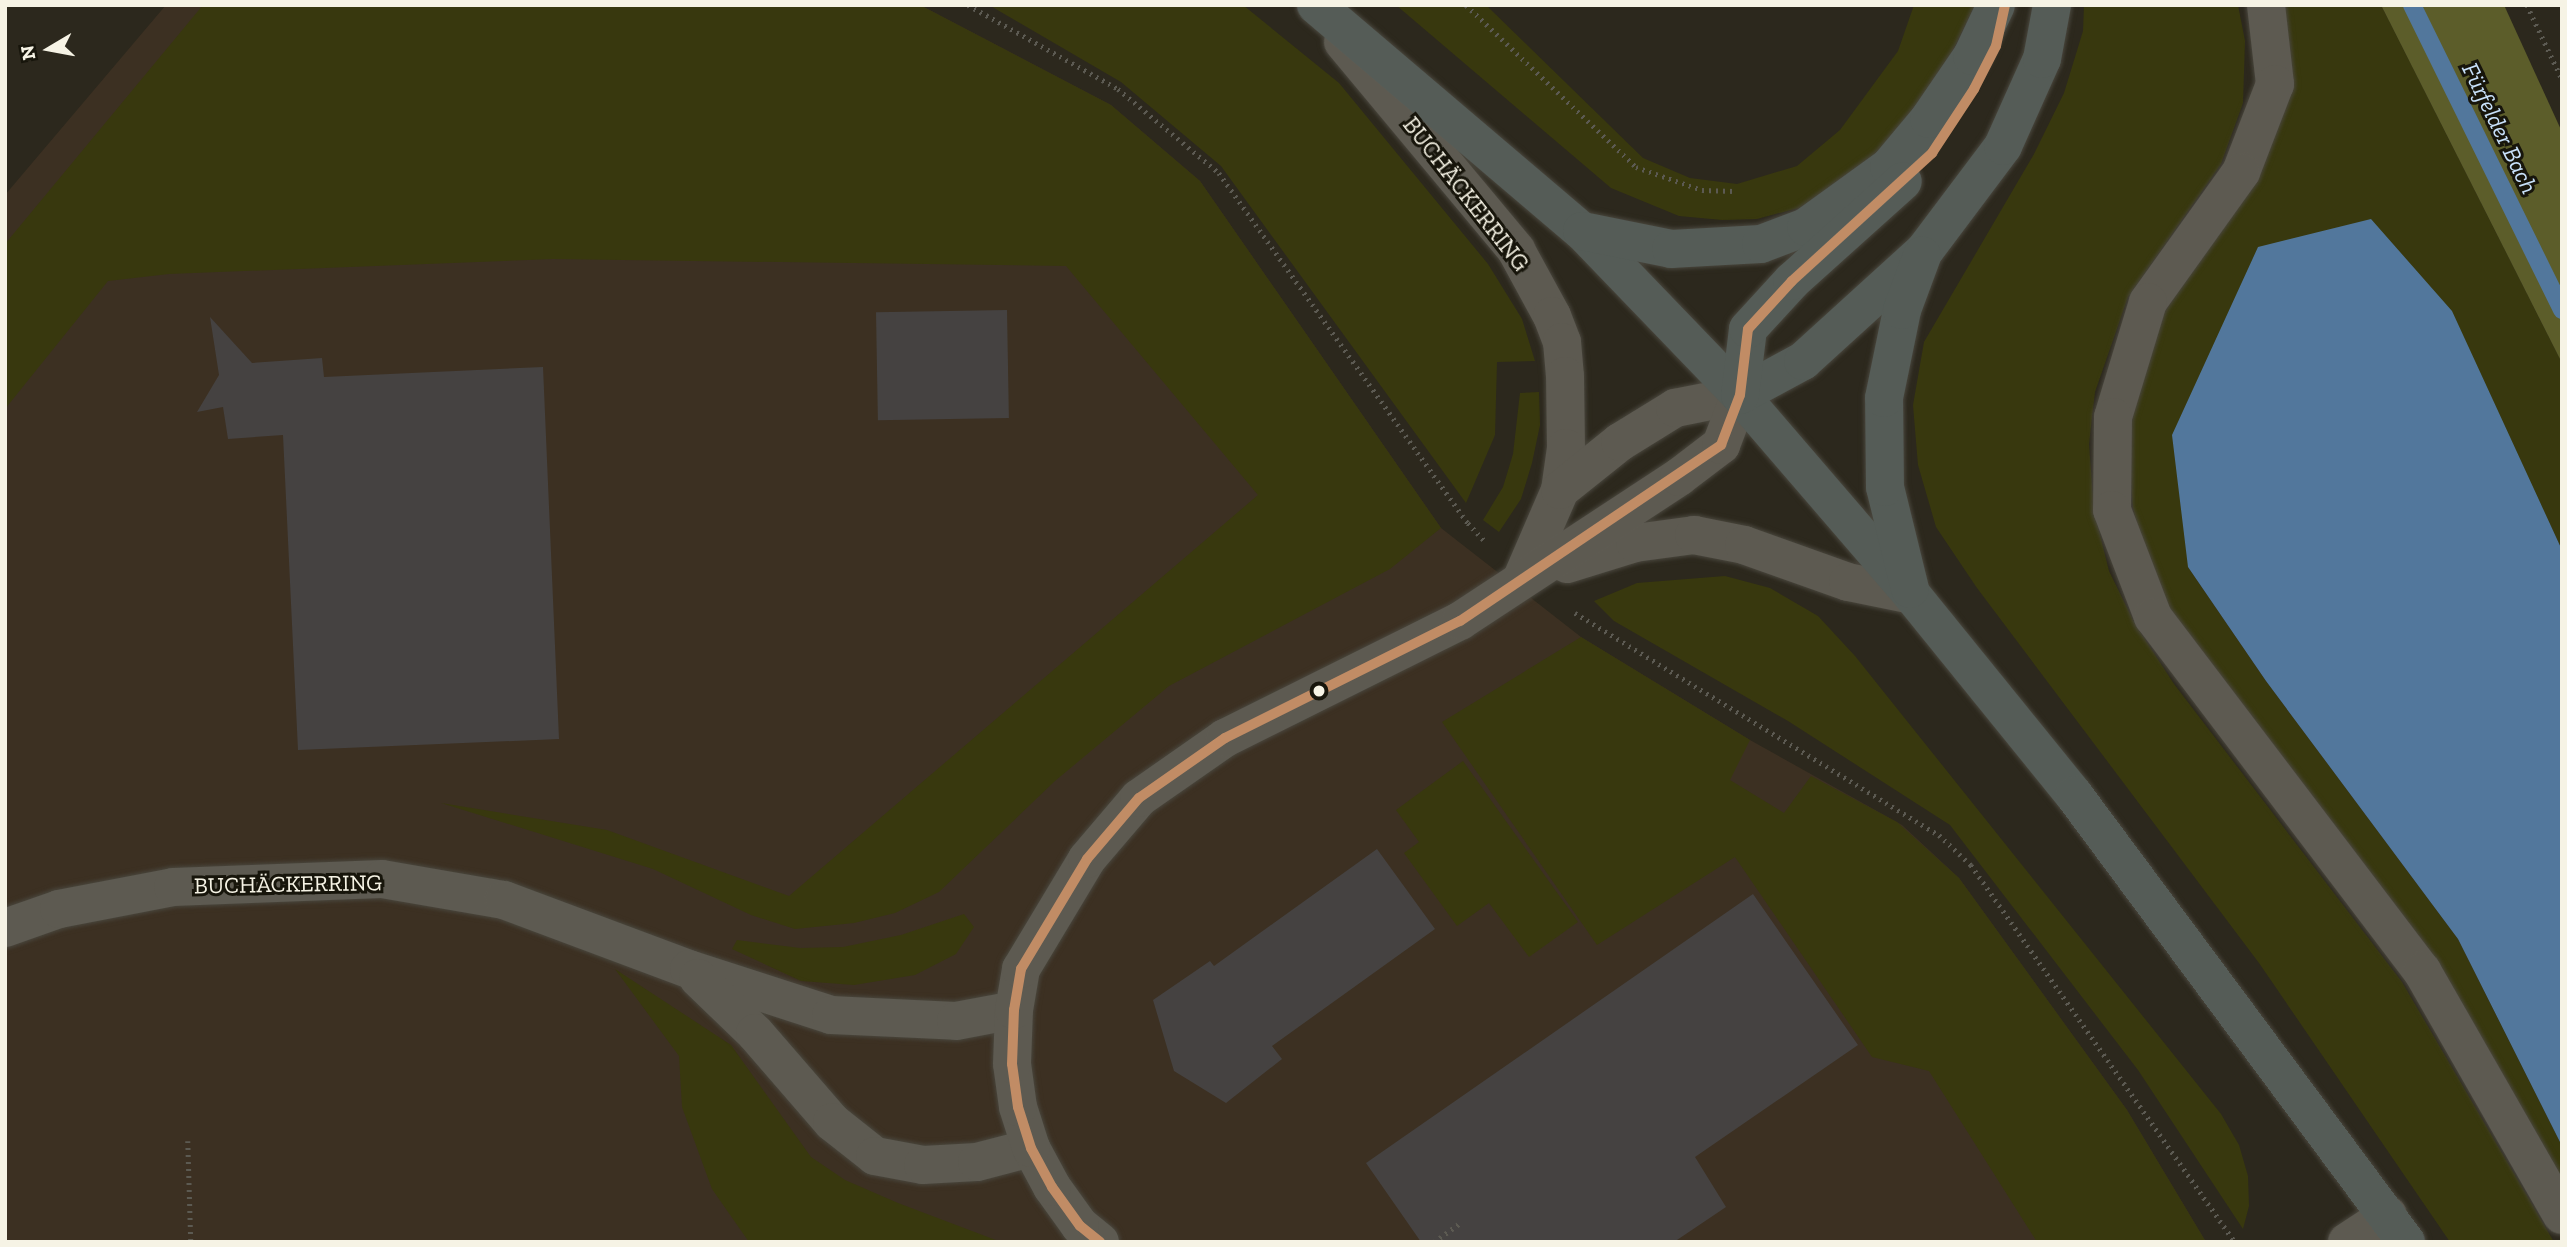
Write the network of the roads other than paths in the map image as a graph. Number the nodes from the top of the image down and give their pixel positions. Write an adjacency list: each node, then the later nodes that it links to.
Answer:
1 (1315, 5): 6 (main road); 9 (street, BUCHÄCKERRING)
2 (1996, 5): 6 (main road)
3 (2005, 5): 8 (main road)
4 (2052, 5): 7 (main road)
5 (2266, 5): 16 (street)
6 (1582, 231): 8 (main road)
7 (1925, 250): 8 (main road); 11 (main road)
8 (1740, 395): 9 (street, BUCHÄCKERRING); 10 (street); 11 (main road)
9 (1560, 491): 10 (street, BUCHÄCKERRING)
10 (1522, 578): 11 (street); 14 (street)
11 (1912, 595): 17 (main road)
12 (5, 928): 13 (street, BUCHÄCKERRING)
13 (689, 969): 14 (street, BUCHÄCKERRING); 15 (street, BUCHÄCKERRING)
14 (1014, 1010): 15 (street)
15 (1031, 1148): 18 (street)
16 (2562, 1215)
17 (2397, 1229): 19 (street)
18 (1100, 1242)
19 (2347, 1242)

